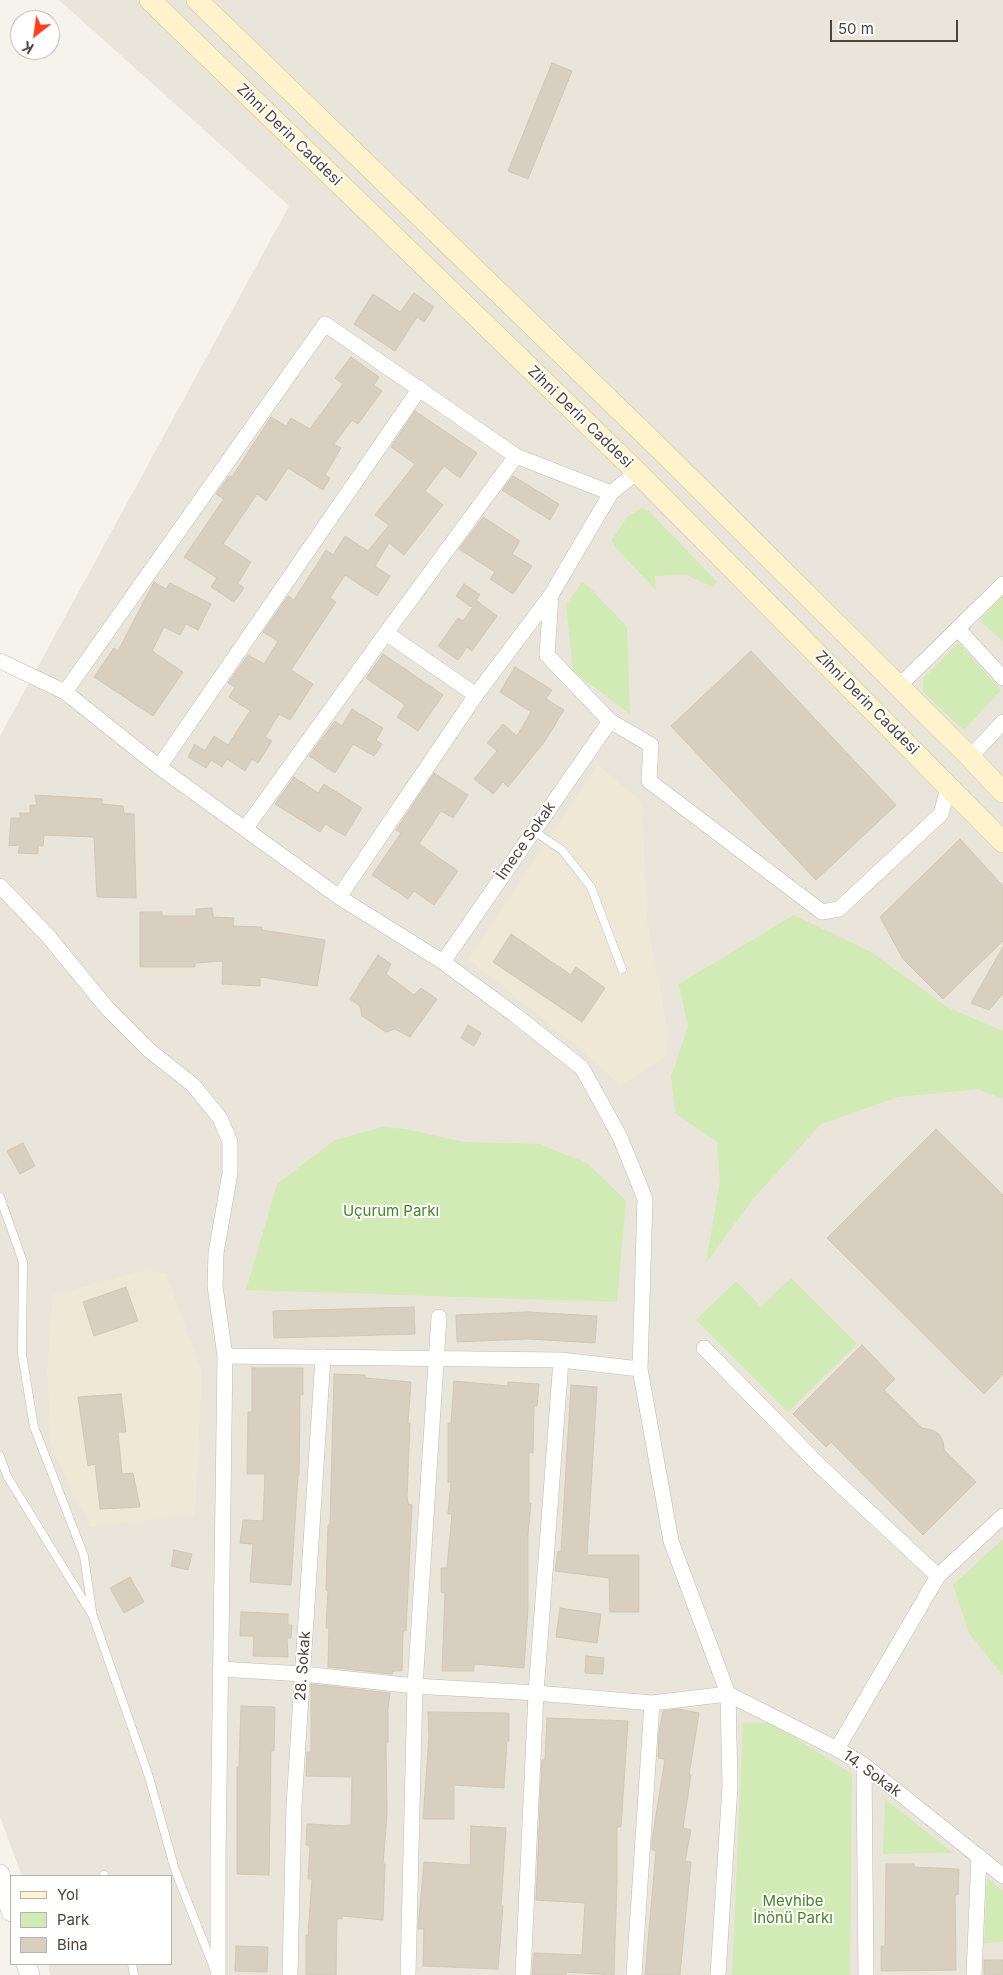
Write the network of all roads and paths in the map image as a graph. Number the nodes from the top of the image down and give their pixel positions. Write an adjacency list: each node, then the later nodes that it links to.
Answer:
1 (150, 0): 6 (main road, Zihni Derin Caddesi)
2 (197, 0): 4 (main road)
3 (420, 388): 5 (street); 15 (street); 21 (street)
4 (660, 449): 6 (main road); 14 (main road)
5 (516, 456): 7 (street); 11 (street)
6 (637, 472): 7 (street); 17 (main road, Zihni Derin Caddesi)
7 (611, 493): 9 (street)
8 (1003, 584): 10 (street)
9 (551, 595): 16 (street); 18 (street)
10 (958, 629): 13 (street); 14 (street)
11 (386, 633): 16 (street); 24 (street)
12 (0, 661): 15 (street)
13 (1003, 678)
14 (898, 687): 17 (main road); 20 (main road)
15 (65, 692): 21 (street)
16 (476, 695): 28 (street)
17 (874, 711): 22 (main road, Zihni Derin Caddesi)
18 (610, 721): 22 (street); 25 (street, İmece Sokak)
19 (1003, 722): 20 (street)
20 (970, 757): 22 (main road); 23 (main road)
21 (159, 767): 24 (street)
22 (949, 785): 26 (main road, Zihni Derin Caddesi)
23 (1003, 792)
24 (245, 829): 28 (street)
25 (534, 830): 29 (street, İmece Sokak); 30 (lane)
26 (1003, 842)
27 (0, 886): 34 (street)
28 (339, 897): 29 (street)
29 (443, 962): 38 (street)
30 (622, 969)
31 (0, 1197): 42 (lane)
32 (440, 1317): 36 (street)
33 (704, 1348): 41 (street)
34 (225, 1356): 35 (street); 43 (street)
35 (322, 1358): 36 (street); 44 (street, 28. Sokak)
36 (436, 1359): 37 (street); 45 (street)
37 (561, 1360): 38 (street); 46 (street)
38 (640, 1369): 47 (street)
39 (0, 1456): 42 (lane)
40 (1003, 1516): 41 (street)
41 (938, 1576): 49 (street)
42 (93, 1616): 55 (lane)
43 (220, 1669): 44 (street); 55 (street)
44 (303, 1674): 45 (street); 56 (street, 28. Sokak)
45 (415, 1686): 46 (street); 57 (street)
46 (536, 1693): 48 (street); 58 (street)
47 (728, 1694): 48 (street); 49 (street, 14. Sokak); 60 (street)
48 (652, 1703): 59 (street)
49 (837, 1749): 50 (street, 14. Sokak)
50 (864, 1765): 51 (street, 14. Sokak); 61 (street)
51 (979, 1856): 53 (street, 14. Sokak); 62 (street)
52 (0, 1874): 54 (street)
53 (1003, 1876)
54 (10, 1909)
55 (217, 1975)
56 (290, 1975)
57 (408, 1975)
58 (523, 1975)
59 (634, 1975)
60 (718, 1975)
61 (866, 1975)
62 (974, 1975)

